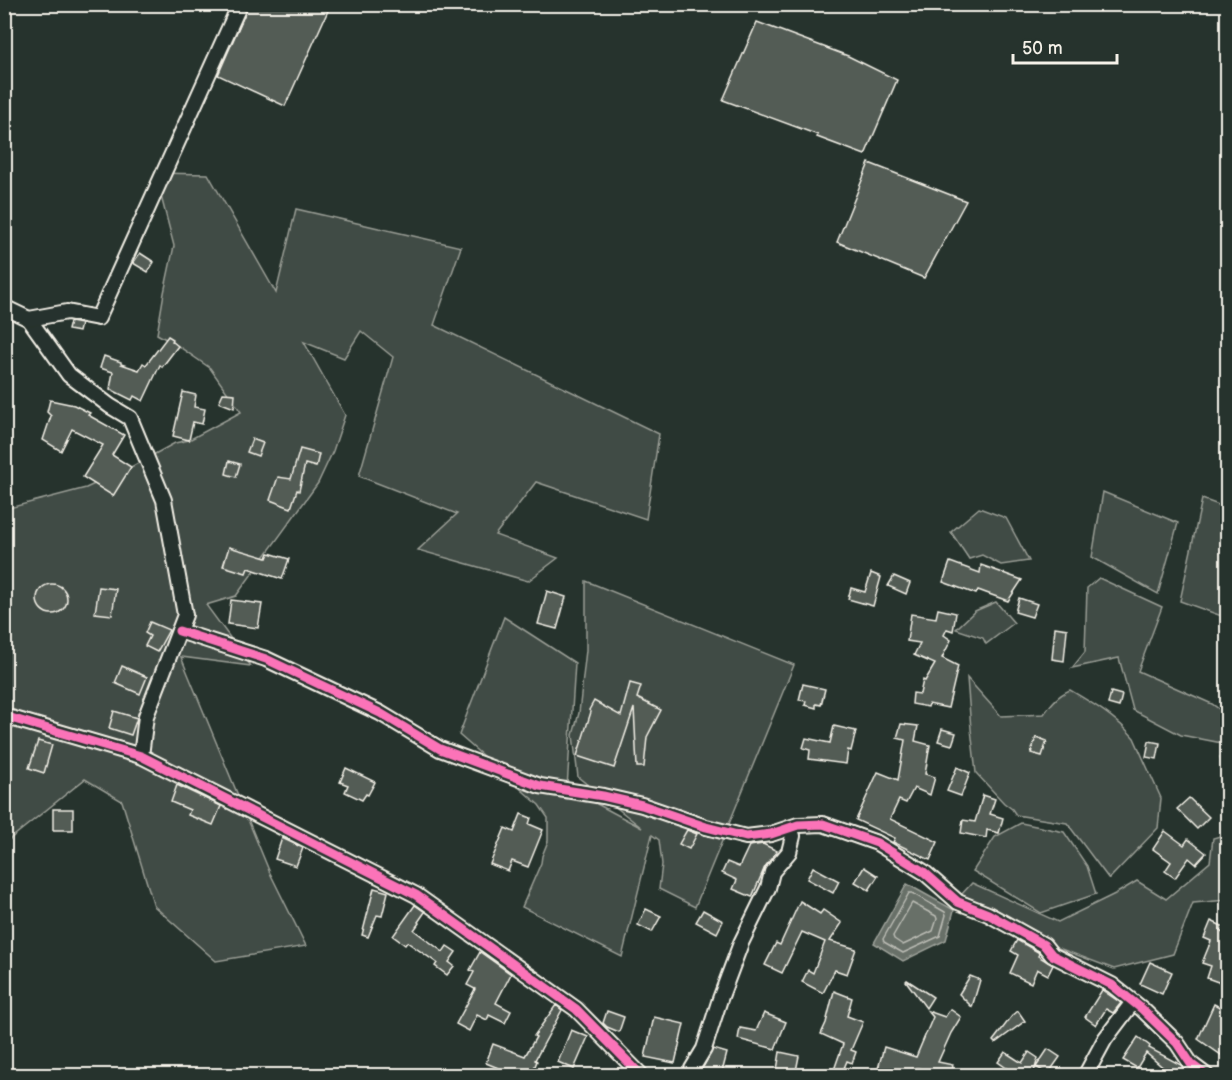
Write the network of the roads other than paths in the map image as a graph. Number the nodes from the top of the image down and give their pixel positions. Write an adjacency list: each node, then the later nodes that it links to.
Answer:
1 (240, 4): 3 (street)
2 (4, 307): 3 (street)
3 (29, 319): 4 (street)
4 (178, 631): 6 (street); 7 (street)
5 (4, 716): 6 (street)
6 (141, 756): 9 (street)
7 (790, 828): 8 (street); 10 (street)
8 (1133, 1002): 11 (street); 12 (street)
9 (642, 1076)
10 (696, 1076)
11 (1085, 1076)
12 (1207, 1076)

